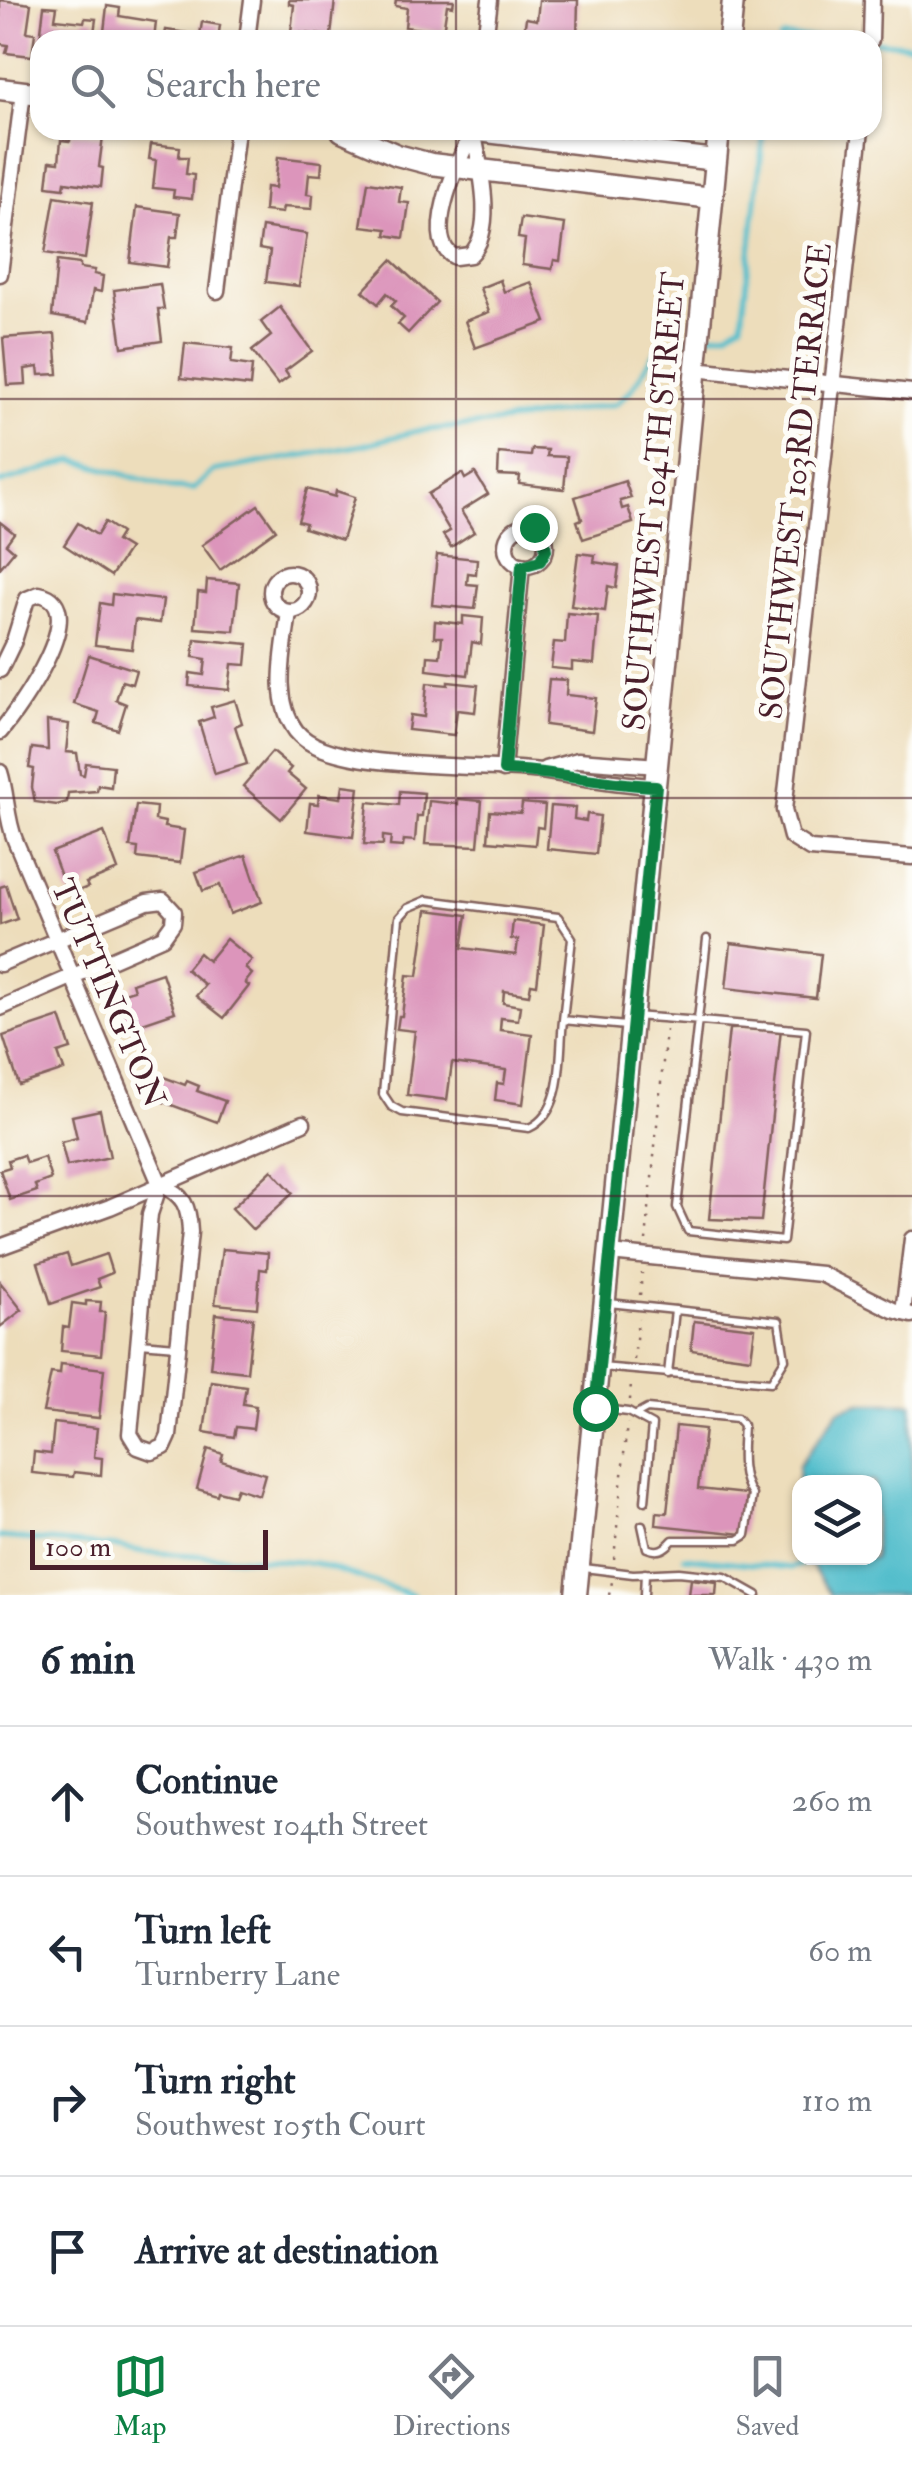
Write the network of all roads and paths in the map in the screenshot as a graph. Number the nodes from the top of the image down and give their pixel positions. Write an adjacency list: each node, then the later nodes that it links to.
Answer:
1 (252, 0): 5 (street)
2 (490, 0): 6 (street)
3 (733, 0): 7 (main road)
4 (872, 0): 8 (street)
5 (249, 30)
6 (486, 30)
7 (730, 30)
8 (871, 30)
9 (0, 89): 10 (main road)
10 (30, 93)
11 (30, 104): 23 (street)
12 (235, 140): 24 (street)
13 (363, 140): 20 (main road)
14 (468, 140): 20 (street)
15 (474, 140): 21 (street)
16 (553, 140): 19 (main road)
17 (718, 140): 19 (main road, SOUTHWEST 104TH STREET)
18 (860, 140): 26 (street, SOUTHWEST 103RD TERRACE)
19 (716, 160): 22 (main road, SOUTHWEST 104TH STREET)
20 (456, 168): 21 (main road); 21 (street)
21 (480, 170): 22 (main road)
22 (712, 198): 25 (main road, SOUTHWEST 104TH STREET)
23 (0, 274)
24 (217, 291)
25 (696, 358): 26 (street); 34 (main road, SOUTHWEST 104TH STREET)
26 (834, 383): 27 (street); 36 (street, SOUTHWEST 103RD TERRACE)
27 (912, 392)
28 (522, 566): 32 (street)
29 (290, 611): 32 (street)
30 (0, 670): 31 (street)
31 (0, 732)
32 (504, 770): 34 (street)
33 (0, 772): 35 (street, TUTTINGTON)
34 (657, 776): 44 (main road, SOUTHWEST 104TH STREET)
35 (4, 819): 38 (street, TUTTINGTON)
36 (912, 857)
37 (708, 939): 45 (lane)
38 (56, 940): 39 (street); 40 (street, TUTTINGTON); 40 (street)
39 (0, 964)
40 (72, 977): 41 (street); 47 (street, TUTTINGTON)
41 (0, 1008)
42 (668, 1018): 44 (lane); 45 (lane); 49 (path)
43 (563, 1020): 43 (lane); 44 (lane)
44 (632, 1021): 51 (main road, SOUTHWEST 104TH STREET)
45 (699, 1021): 45 (lane)
46 (303, 1123): 47 (street)
47 (160, 1184): 50 (street); 56 (street, TUTTINGTON); 57 (street, TUTTINGTON)
48 (912, 1239): 55 (street)
49 (646, 1243)
50 (0, 1247)
51 (610, 1252): 52 (main road, SOUTHWEST 104TH STREET); 55 (street)
52 (606, 1302): 53 (lane); 58 (main road, SOUTHWEST 104TH STREET)
53 (639, 1302): 54 (lane); 59 (path)
54 (674, 1310): 60 (lane); 60 (lane)
55 (908, 1314)
56 (138, 1342): 57 (lane); 57 (street, TUTTINGTON)
57 (178, 1346)
58 (600, 1367): 59 (lane); 61 (main road, SOUTHWEST 104TH STREET)
59 (633, 1370): 60 (lane); 62 (path)
60 (668, 1374)
61 (595, 1408): 62 (lane); 66 (main road, SOUTHWEST 104TH STREET)
62 (628, 1412): 63 (lane); 67 (path)
63 (638, 1414): 64 (lane); 65 (lane)
64 (646, 1500)
65 (642, 1524)
66 (579, 1568): 67 (lane); 69 (main road, SOUTHWEST 104TH STREET)
67 (613, 1572): 68 (lane); 70 (path)
68 (646, 1574): 71 (lane); 72 (lane)
69 (576, 1595)
70 (610, 1595)
71 (644, 1595)
72 (757, 1595)

